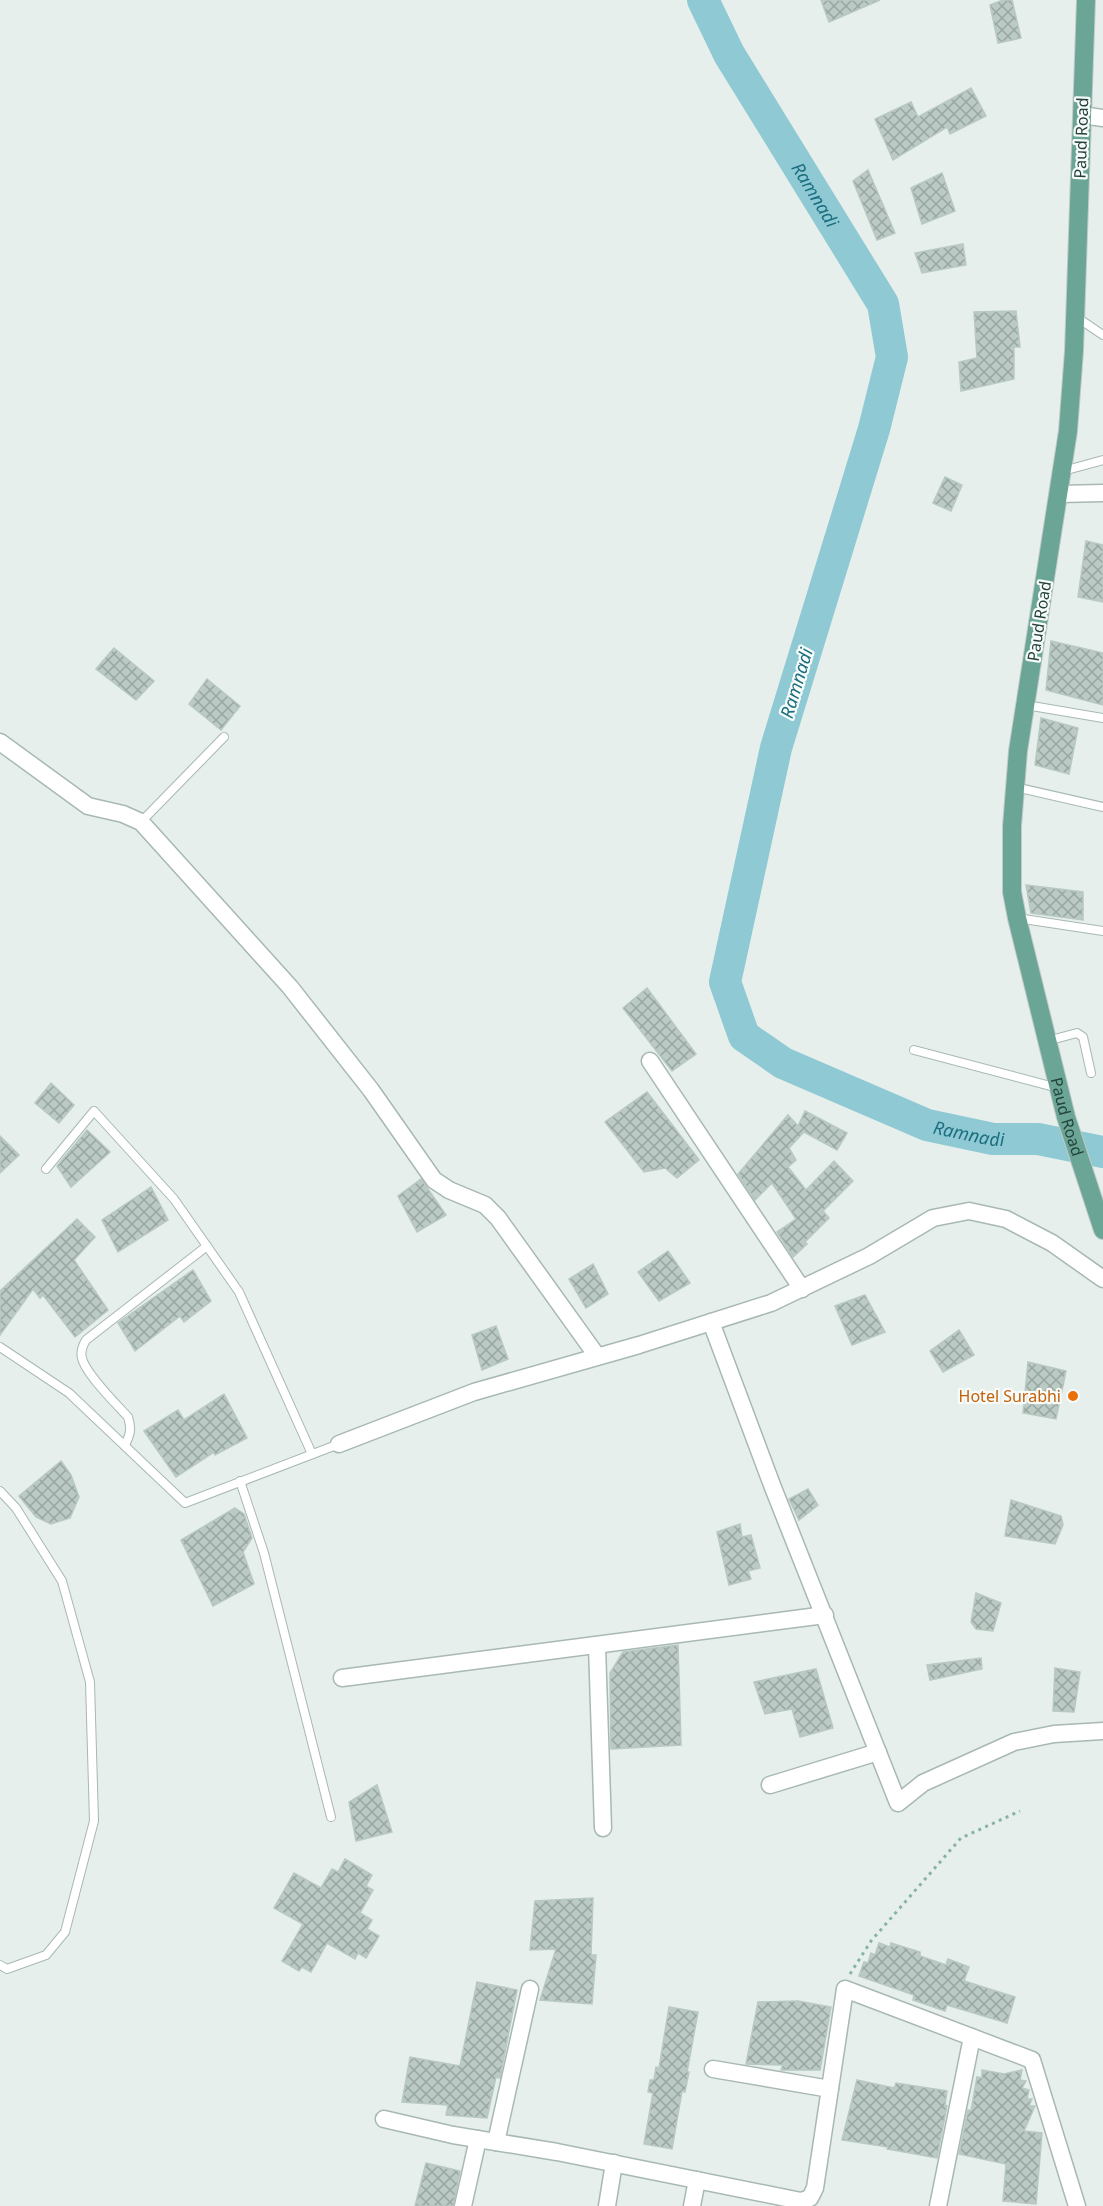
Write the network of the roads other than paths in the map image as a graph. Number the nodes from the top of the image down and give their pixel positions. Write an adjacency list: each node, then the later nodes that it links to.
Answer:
1 (1086, 0): 2 (main road, Paud Road)
2 (1082, 115): 3 (street); 4 (main road, Paud Road)
3 (1103, 118)
4 (1075, 316): 5 (lane); 7 (main road, Paud Road)
5 (1103, 335)
6 (1103, 460): 7 (lane)
7 (1063, 471): 9 (main road, Paud Road)
8 (1103, 493): 9 (street)
9 (1059, 494): 10 (main road, Paud Road)
10 (1026, 705): 11 (lane); 14 (main road, Paud Road)
11 (1103, 718)
12 (224, 737): 16 (lane)
13 (0, 742): 16 (street)
14 (1015, 787): 15 (lane); 17 (main road, Paud Road)
15 (1103, 807)
16 (141, 822): 31 (street)
17 (1017, 918): 18 (lane); 19 (main road, Paud Road)
18 (1103, 931)
19 (1047, 1041): 22 (lane); 23 (main road, Paud Road)
20 (915, 1050): 23 (lane)
21 (650, 1061): 28 (street)
22 (1091, 1073)
23 (1058, 1088): 25 (main road, Paud Road)
24 (46, 1169): 26 (lane)
25 (1103, 1230)
26 (207, 1246): 33 (lane); 34 (lane)
27 (1103, 1279): 28 (street)
28 (802, 1289): 29 (street)
29 (711, 1322): 31 (street); 37 (street)
30 (0, 1347): 33 (lane)
31 (597, 1356): 32 (street)
32 (339, 1444): 34 (lane)
33 (125, 1445): 35 (lane)
34 (312, 1454): 35 (lane)
35 (240, 1482): 43 (lane)
36 (0, 1491): 45 (lane)
37 (825, 1615): 38 (street); 41 (street)
38 (597, 1646): 39 (street); 44 (street)
39 (342, 1678)
40 (1103, 1731): 41 (street)
41 (878, 1752): 42 (street)
42 (770, 1785)
43 (331, 1817)
44 (603, 1828)
45 (0, 1965)
46 (530, 1989): 52 (street)
47 (972, 2037): 49 (street); 59 (street); 60 (street)
48 (713, 2069): 49 (street)
49 (830, 2089): 55 (street)
50 (384, 2119): 51 (street)
51 (478, 2139): 52 (street); 56 (street)
52 (496, 2142): 53 (street)
53 (614, 2163): 54 (street); 57 (street)
54 (697, 2180): 55 (street); 58 (street)
55 (800, 2204)
56 (463, 2206)
57 (607, 2206)
58 (692, 2206)
59 (938, 2206)
60 (1077, 2206)

